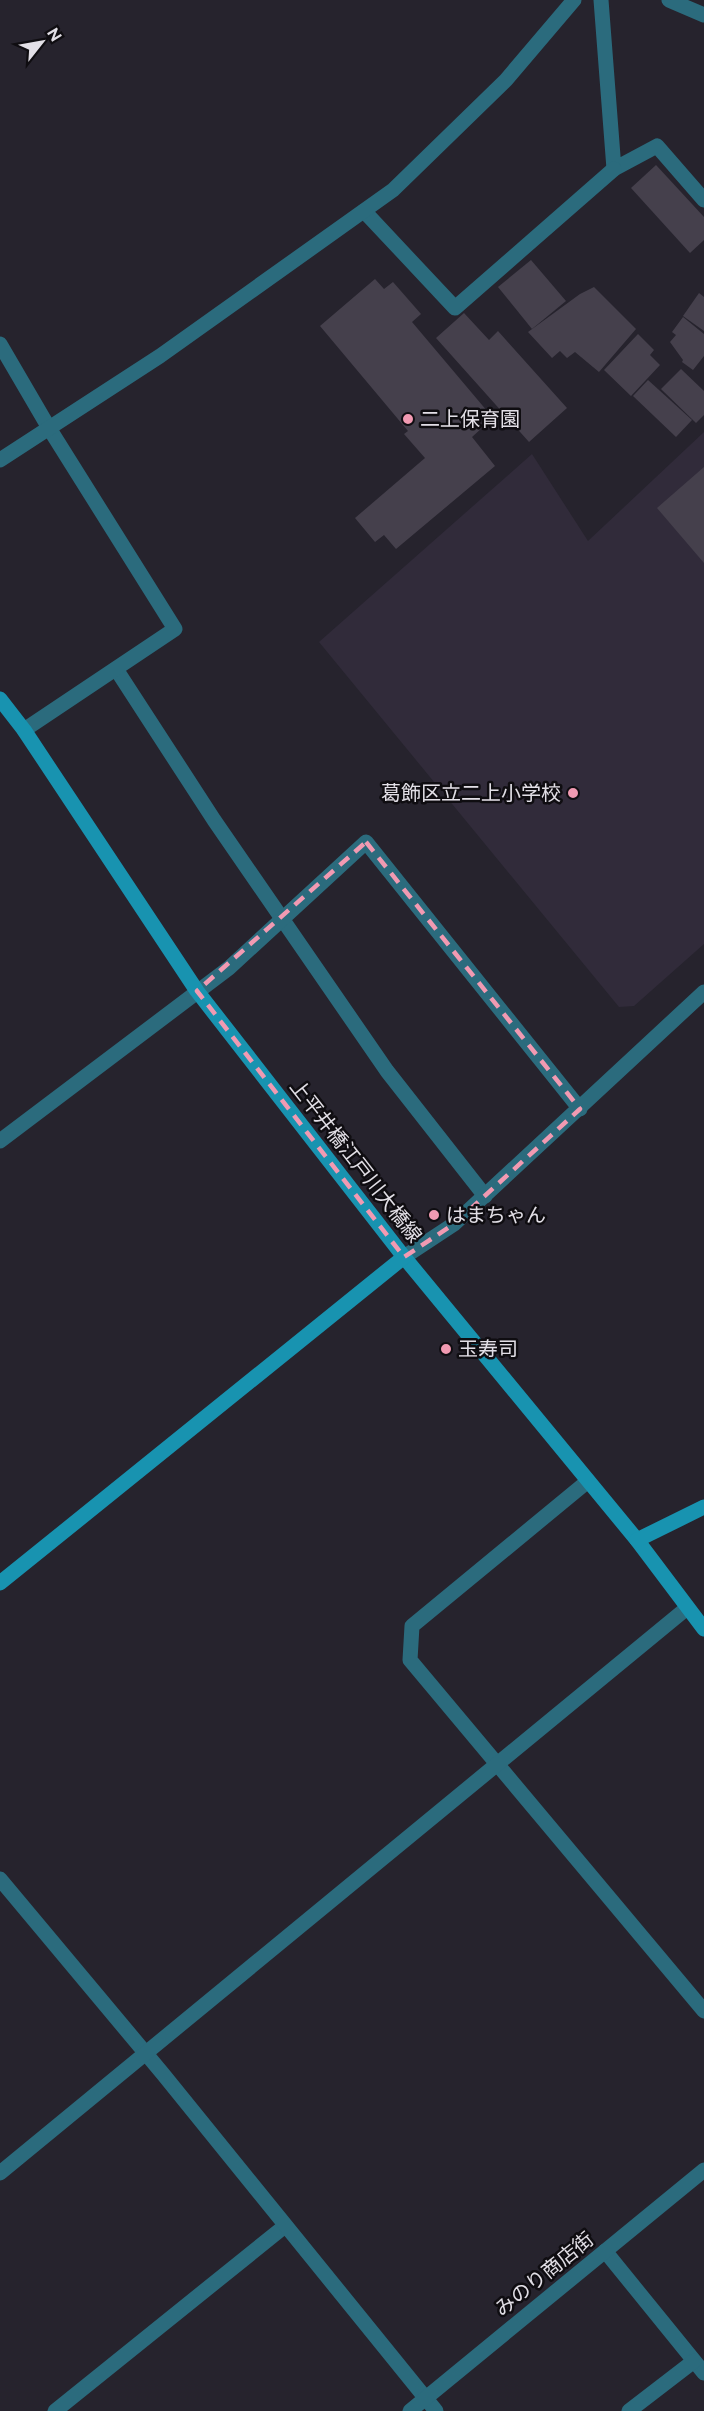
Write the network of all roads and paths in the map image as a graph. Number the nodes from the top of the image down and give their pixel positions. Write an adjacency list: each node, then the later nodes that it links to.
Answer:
1 (574, 0): 7 (street)
2 (601, 0): 5 (street)
3 (669, 0): 4 (street)
4 (704, 15)
5 (614, 169): 6 (street); 7 (street)
6 (704, 200)
7 (363, 211): 9 (street)
8 (0, 344): 9 (street)
9 (50, 428): 10 (street); 11 (street)
10 (0, 460)
11 (116, 669): 13 (street); 14 (street)
12 (0, 699): 13 (street, 上平井橋江戸川大橋線)
13 (24, 730): 15 (street, 上平井橋江戸川大橋線)
14 (282, 919): 15 (street); 17 (street); 19 (street)
15 (197, 991): 18 (street); 20 (street, 上平井橋江戸川大橋線)
16 (704, 992): 17 (street)
17 (580, 1109): 19 (street)
18 (0, 1141)
19 (485, 1196): 20 (street)
20 (404, 1257): 21 (street, 上平井橋江戸川大橋線); 24 (street)
21 (588, 1481): 23 (street, 上平井橋江戸川大橋線); 27 (street)
22 (704, 1507): 23 (street)
23 (637, 1540): 25 (street, 上平井橋江戸川大橋線)
24 (0, 1583)
25 (687, 1608): 26 (street, 上平井橋江戸川大橋線); 27 (street)
26 (704, 1629)
27 (497, 1765): 29 (street); 30 (street)
28 (0, 1880): 30 (street)
29 (704, 2011)
30 (146, 2054): 32 (street); 33 (street)
31 (704, 2170): 34 (street, みのり商店街)
32 (0, 2173)
33 (285, 2226): 36 (street); 37 (street)
34 (605, 2252): 35 (street); 36 (street, みのり商店街)
35 (699, 2367): 40 (street)
36 (425, 2399): 38 (street, みのり商店街); 39 (street)
37 (55, 2411)
38 (410, 2411)
39 (436, 2411)
40 (629, 2411)

